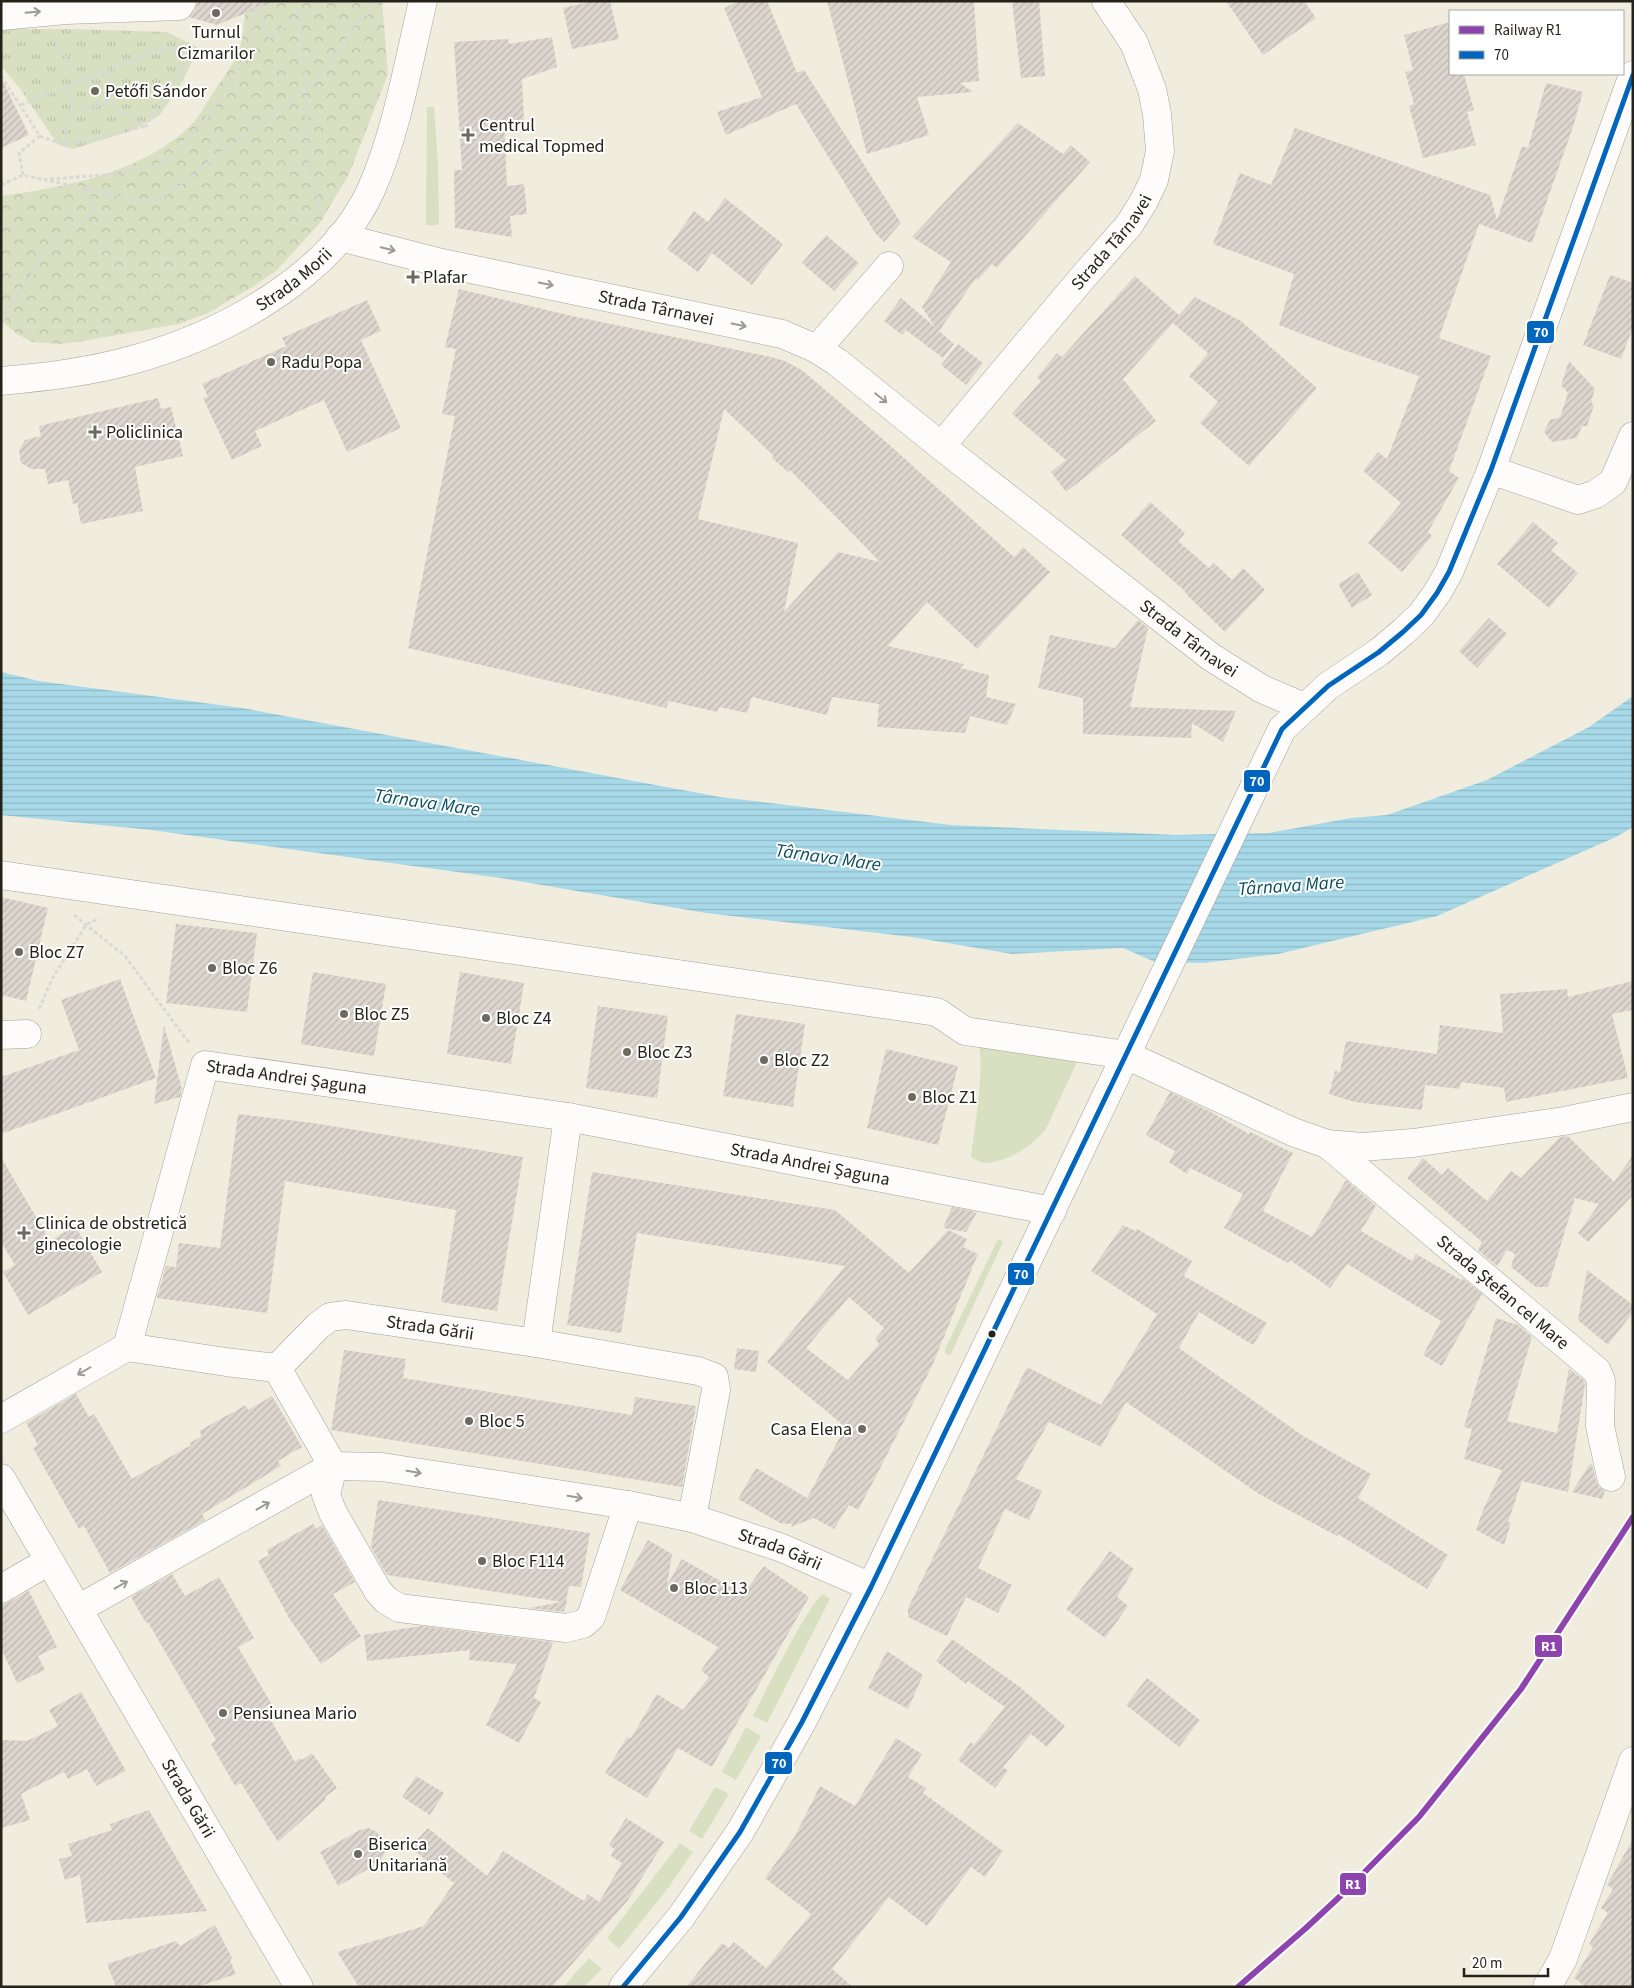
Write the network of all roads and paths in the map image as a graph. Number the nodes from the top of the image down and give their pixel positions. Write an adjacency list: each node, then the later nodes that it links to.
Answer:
1 (254, 1): 14 (path); 22 (path)
2 (383, 1): 14 (path)
3 (423, 1): 26 (main road, Strada Morii)
4 (1106, 1): 32 (main road, Strada Târnavei)
5 (181, 4): 6 (main road)
6 (66, 6): 7 (main road, one-way to 6)
7 (32, 12): 8 (main road); 12 (path)
8 (1, 16)
9 (107, 70): 12 (path); 16 (path); 18 (path)
10 (1633, 75): 33 (main road)
11 (1, 76): 17 (path)
12 (83, 80): 13 (path)
13 (66, 87): 15 (path); 17 (path)
14 (306, 90): 24 (path); 25 (path)
15 (72, 99): 16 (path); 20 (path)
16 (106, 102): 18 (path)
17 (21, 105): 19 (path)
18 (146, 126): 20 (path)
19 (40, 136): 20 (path); 21 (path)
20 (64, 145)
21 (23, 175): 22 (path); 23 (path)
22 (45, 180): 24 (path)
23 (1, 185)
24 (86, 188): 28 (path)
25 (329, 209)
26 (340, 237): 29 (main road, Strada Târnavei, one-way to 29); 30 (main road, Strada Morii)
27 (889, 266): 29 (main road)
28 (1, 327)
29 (817, 350): 32 (main road, Strada Târnavei, one-way to 32)
30 (1, 381)
31 (1633, 436): 33 (main road)
32 (941, 446): 34 (main road, Strada Târnavei)
33 (1492, 470): 34 (main road)
34 (1304, 707): 40 (main road)
35 (1, 874): 40 (main road, Strada Ștefan cel Mare)
36 (72, 914): 38 (path)
37 (101, 916): 38 (path)
38 (86, 925): 39 (path); 41 (path)
39 (14, 1034)
40 (1129, 1048): 44 (main road, Strada Ștefan cel Mare); 45 (main road)
41 (205, 1065): 43 (main road, Strada Andrei Șaguna); 47 (main road, Strada Andrei Șaguna)
42 (1633, 1108): 44 (main road, Strada Ștefan cel Mare)
43 (568, 1117): 45 (main road, Strada Andrei Șaguna); 46 (main road)
44 (1327, 1144): 51 (main road, Strada Ștefan cel Mare)
45 (1052, 1211): 57 (main road)
46 (536, 1344): 48 (main road, Strada Gării); 55 (main road, Strada Gării)
47 (126, 1347): 48 (main road); 49 (main road, one-way to 49)
48 (277, 1368): 50 (main road)
49 (1, 1418)
50 (333, 1466): 53 (main road, Strada Gării, one-way to 53); 53 (main road); 59 (main road, one-way to 50)
51 (1611, 1477)
52 (1, 1478): 54 (main road, Strada Gării)
53 (628, 1505): 55 (main road, Strada Gării)
54 (8, 1507): 56 (main road, Strada Gării)
55 (692, 1518): 57 (main road, Strada Gării)
56 (49, 1561): 58 (main road); 59 (main road, Strada Gării)
57 (871, 1587): 62 (main road)
58 (1, 1590)
59 (78, 1609): 61 (main road, Strada Gării)
60 (1633, 1761): 63 (main road)
61 (299, 1987)
62 (623, 1987)
63 (1547, 1987)

